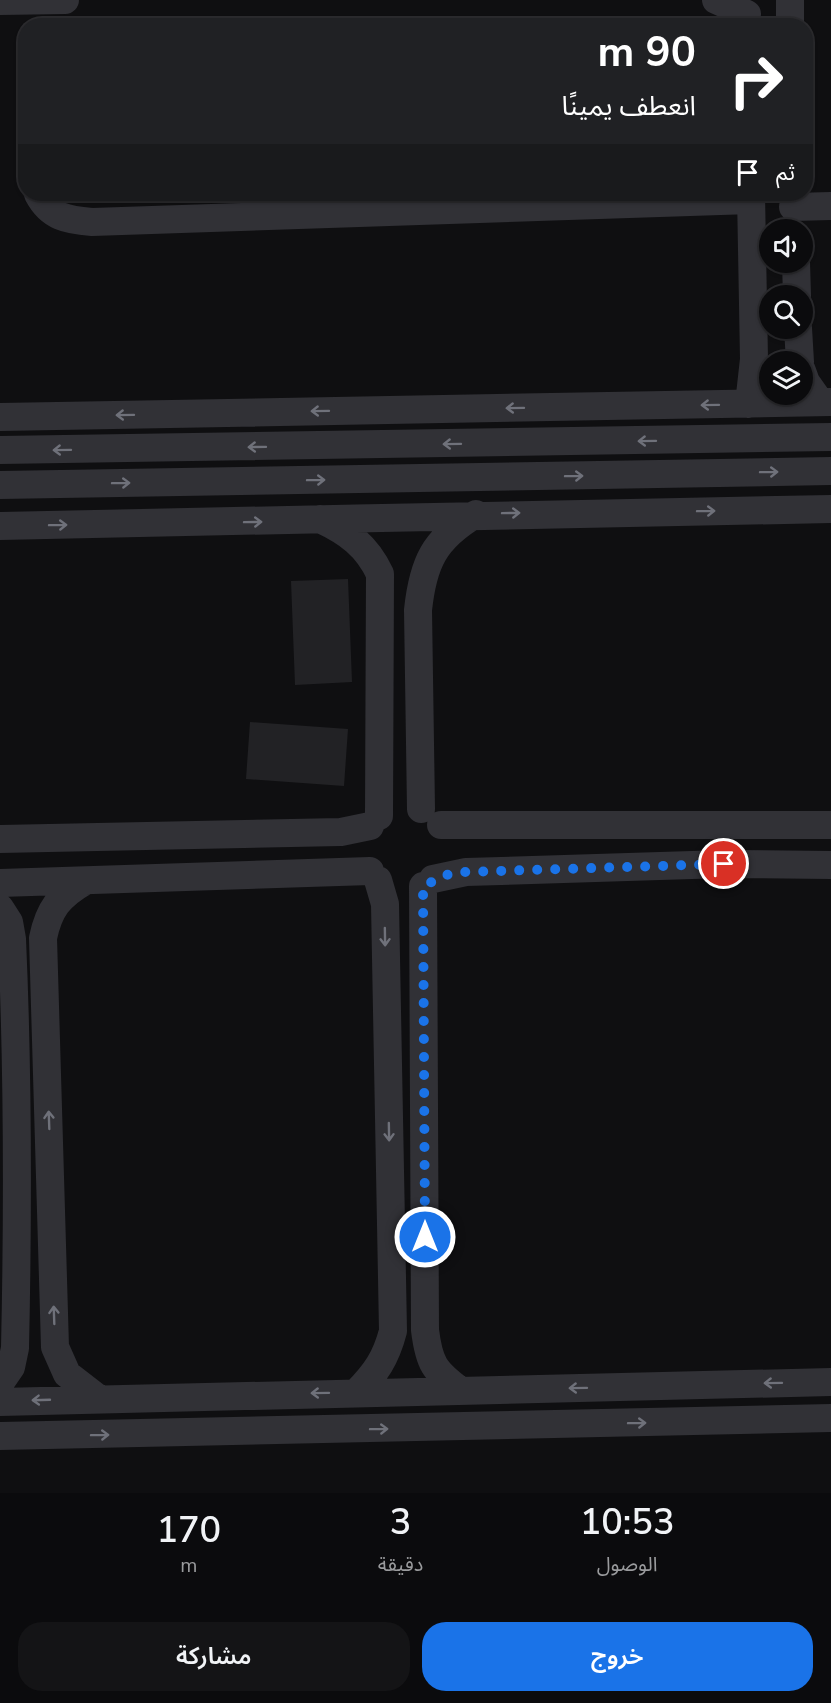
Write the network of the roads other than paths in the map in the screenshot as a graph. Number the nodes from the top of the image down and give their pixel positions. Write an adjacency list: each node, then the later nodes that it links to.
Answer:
1 (65, 0): 5 (street)
2 (716, 0): 6 (street)
3 (790, 0): 8 (street)
4 (0, 1): 5 (street)
5 (27, 1): 7 (street)
6 (747, 13)
7 (28, 18)
8 (790, 18)
9 (42, 201): 10 (street)
10 (624, 201)
11 (751, 201): 16 (street)
12 (831, 206): 13 (street)
13 (794, 210)
14 (813, 389): 15 (street)
15 (825, 402): 16 (street)
16 (750, 404): 17 (street, one-way to 17)
17 (0, 417)
18 (831, 437): 19 (street, one-way to 19)
19 (0, 450)
20 (831, 471): 21 (street, one-way to 20)
21 (0, 485)
22 (831, 509): 23 (street, one-way to 22)
23 (476, 514): 24 (street); 27 (street)
24 (318, 519): 25 (street, one-way to 24); 26 (street)
25 (0, 526)
26 (379, 609): 27 (street); 29 (street)
27 (418, 610): 28 (street)
28 (431, 817): 29 (street); 30 (street); 38 (street)
29 (374, 821): 32 (street); 35 (street)
30 (501, 825): 31 (street); 34 (street)
31 (831, 825)
32 (0, 839)
33 (831, 865): 34 (street)
34 (503, 871): 38 (street)
35 (374, 875): 36 (street); 38 (street); 46 (street, one-way to 46)
36 (85, 881): 37 (street); 40 (street)
37 (0, 883)
38 (428, 883): 45 (street)
39 (0, 908): 41 (street)
40 (43, 938): 41 (street); 47 (street, one-way to 40)
41 (12, 939): 42 (street)
42 (9, 1076): 44 (street)
43 (0, 1150): 44 (street)
44 (18, 1172): 48 (street)
45 (425, 1330): 46 (street); 51 (street)
46 (393, 1331): 52 (street)
47 (55, 1347): 48 (street); 54 (street)
48 (15, 1348): 50 (street)
49 (831, 1382): 51 (street, one-way to 51)
50 (0, 1383)
51 (461, 1391): 52 (street)
52 (356, 1393): 53 (street, one-way to 53)
53 (156, 1396): 54 (street); 57 (street)
54 (98, 1398): 55 (street, one-way to 55)
55 (0, 1402)
56 (831, 1418): 57 (street, one-way to 56)
57 (157, 1434): 58 (street, one-way to 57)
58 (0, 1436)

